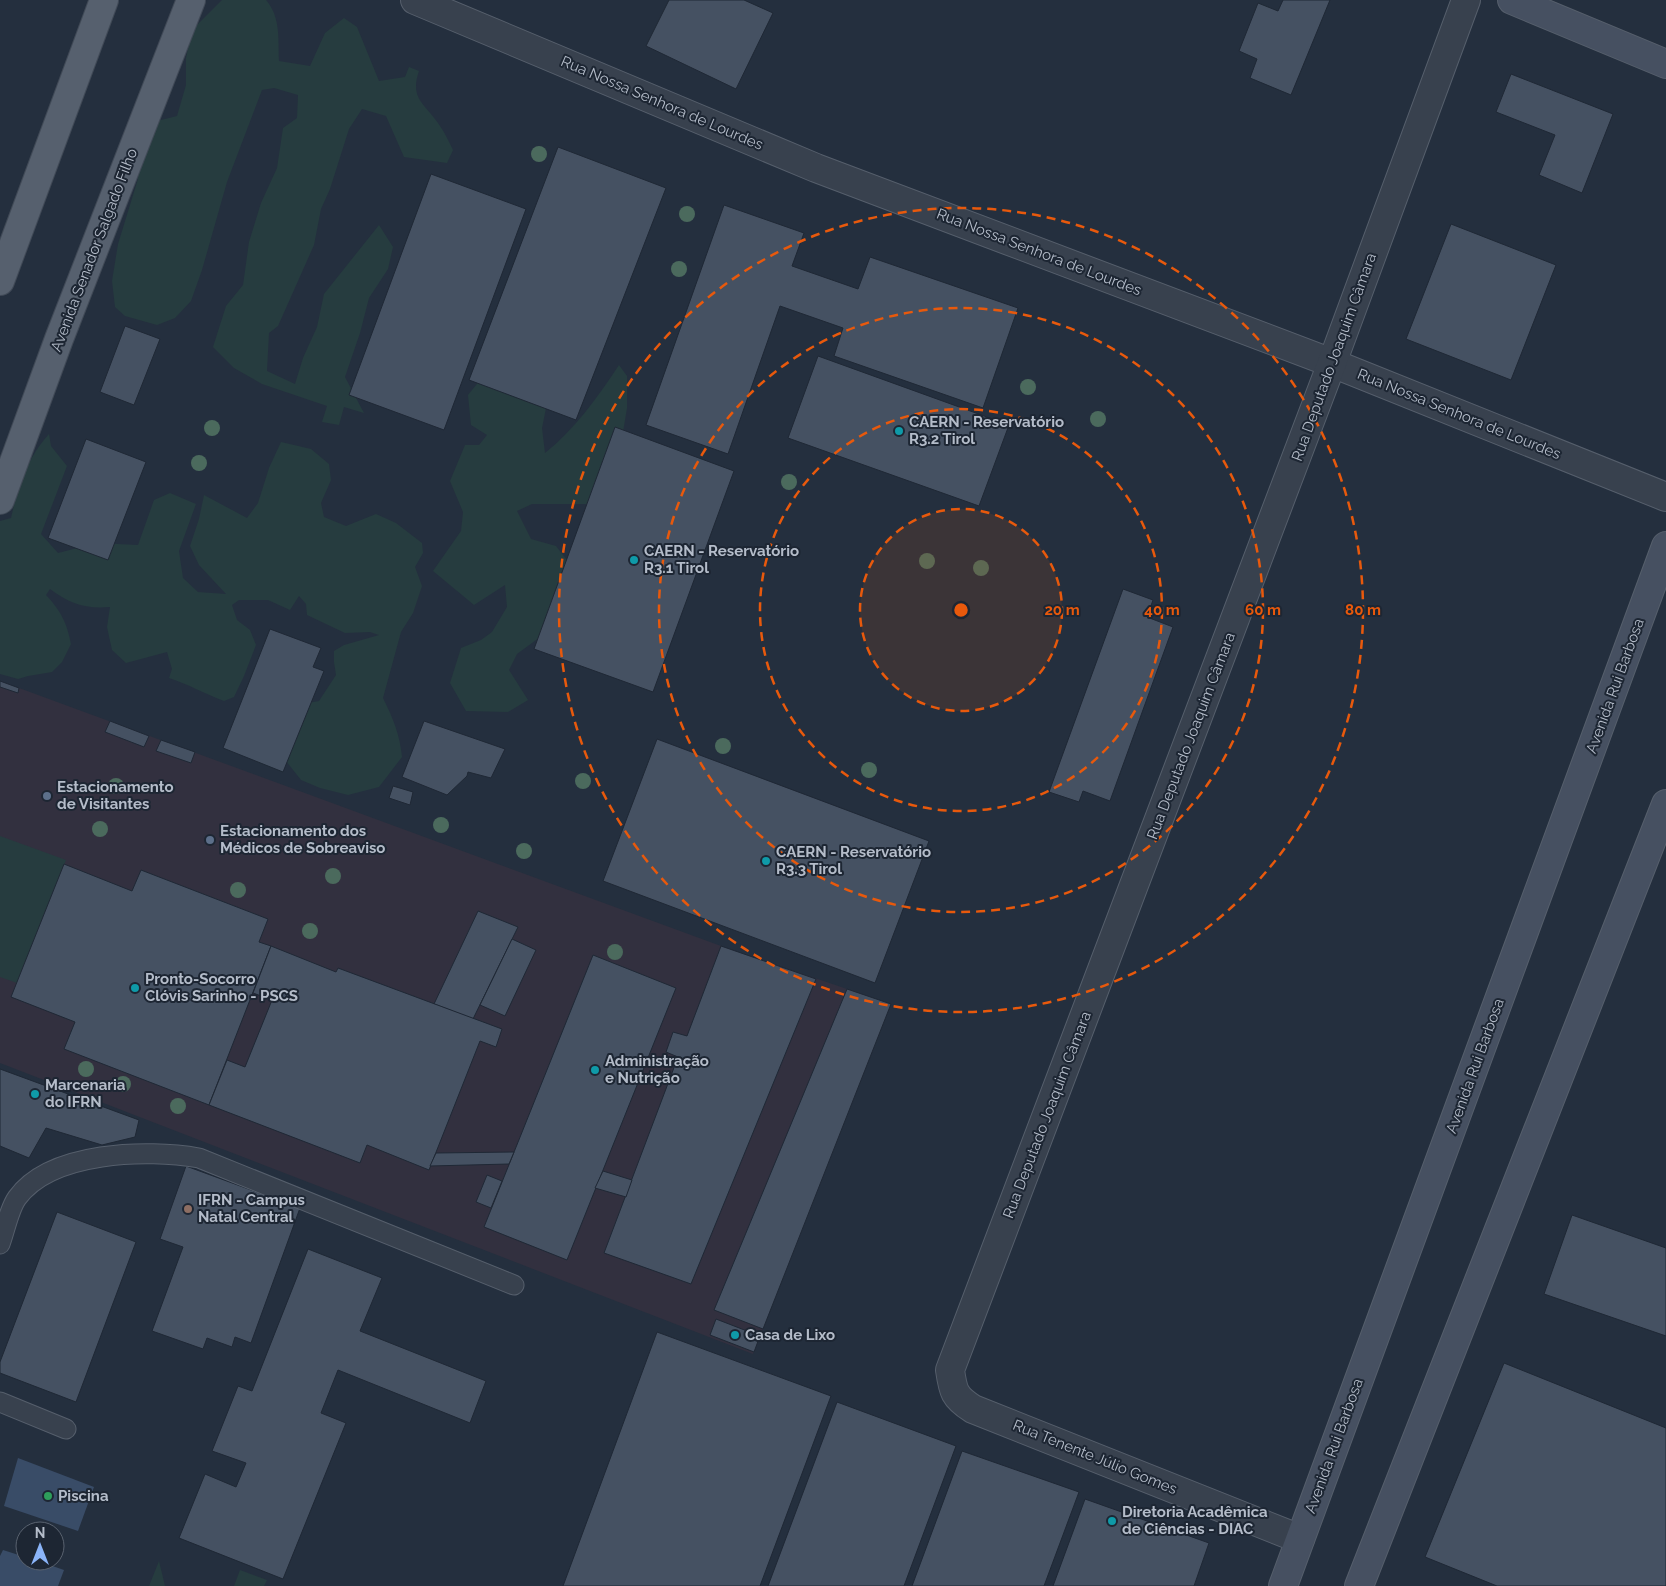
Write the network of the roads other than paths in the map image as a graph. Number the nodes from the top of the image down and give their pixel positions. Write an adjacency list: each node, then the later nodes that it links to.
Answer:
1 (104, 0): 7 (main road)
2 (191, 0): 10 (main road, Avenida Senador Salgado Filho)
3 (415, 0): 8 (street, Rua Nossa Senhora de Lourdes)
4 (1466, 0): 8 (street, Rua Deputado Joaquim Câmara)
5 (1512, 0): 6 (main road)
6 (1666, 64)
7 (0, 281)
8 (1332, 363): 9 (street, Rua Nossa Senhora de Lourdes); 16 (street, Rua Deputado Joaquim Câmara)
9 (1666, 497)
10 (0, 500)
11 (1666, 546): 18 (main road, Avenida Rui Barbosa)
12 (1666, 804): 20 (main road)
13 (0, 1244): 14 (lane)
14 (514, 1285)
15 (0, 1402): 17 (lane)
16 (973, 1409): 18 (street, Rua Tenente Júlio Gomes)
17 (66, 1429)
18 (1300, 1539): 19 (main road, Avenida Rui Barbosa)
19 (1283, 1586)
20 (1359, 1586)

